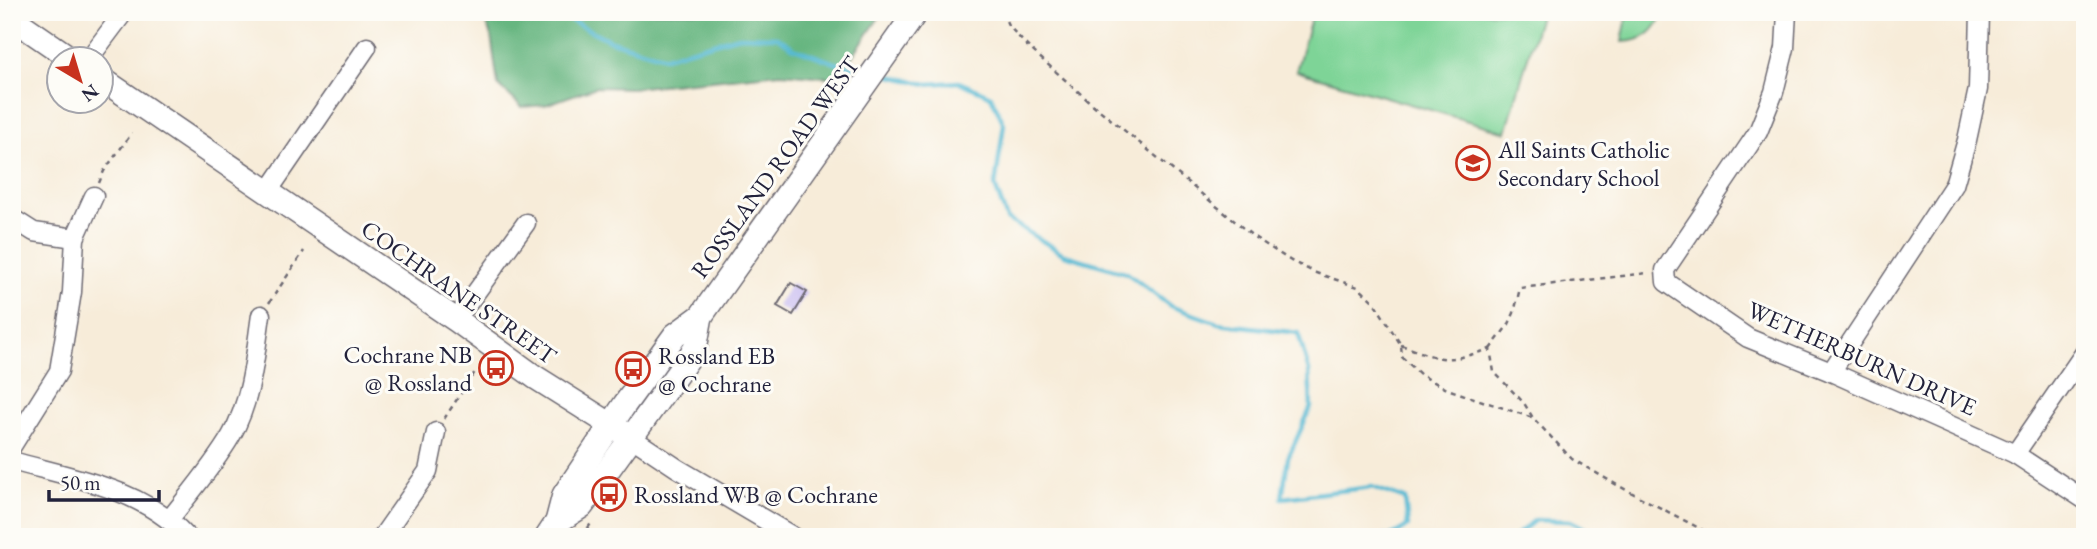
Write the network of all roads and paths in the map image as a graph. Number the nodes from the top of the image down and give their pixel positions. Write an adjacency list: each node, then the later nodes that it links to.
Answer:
1 (124, 12): 8 (street)
2 (916, 12): 20 (main road, ROSSLAND ROAD WEST)
3 (1002, 12): 22 (path)
4 (1787, 12): 18 (street)
5 (1980, 12): 26 (street)
6 (12, 18): 7 (main road)
7 (53, 46)
8 (98, 46)
9 (367, 47): 12 (street)
10 (116, 89): 12 (main road, COCHRANE STREET)
11 (132, 133): 13 (path)
12 (267, 193): 21 (main road, COCHRANE STREET)
13 (94, 196): 16 (street)
14 (12, 218): 16 (street)
15 (526, 223): 21 (street)
16 (75, 238): 31 (street)
17 (304, 251): 19 (path)
18 (1665, 270): 23 (path); 26 (street, WETHERBURN DRIVE)
19 (261, 314): 35 (street)
20 (701, 316): 28 (main road, ROSSLAND ROAD WEST); 30 (main road, ROSSLAND ROAD WEST)
21 (456, 320): 28 (main road, COCHRANE STREET)
22 (1401, 345): 23 (path); 27 (path)
23 (1490, 349): 27 (path)
24 (2085, 352): 32 (street)
25 (477, 369): 29 (path)
26 (1831, 372): 32 (street, WETHERBURN DRIVE)
27 (1533, 418): 40 (path)
28 (610, 426): 30 (main road, COCHRANE STREET); 36 (main road, ROSSLAND ROAD WEST)
29 (436, 432): 38 (street)
30 (632, 438): 36 (main road, ROSSLAND ROAD WEST); 39 (street, COCHRANE STREET)
31 (12, 446)
32 (2015, 454): 34 (street, WETHERBURN DRIVE)
33 (12, 461): 35 (street)
34 (2085, 500)
35 (169, 520): 37 (street)
36 (552, 529)
37 (187, 537)
38 (382, 537)
39 (794, 537)
40 (1716, 537)

